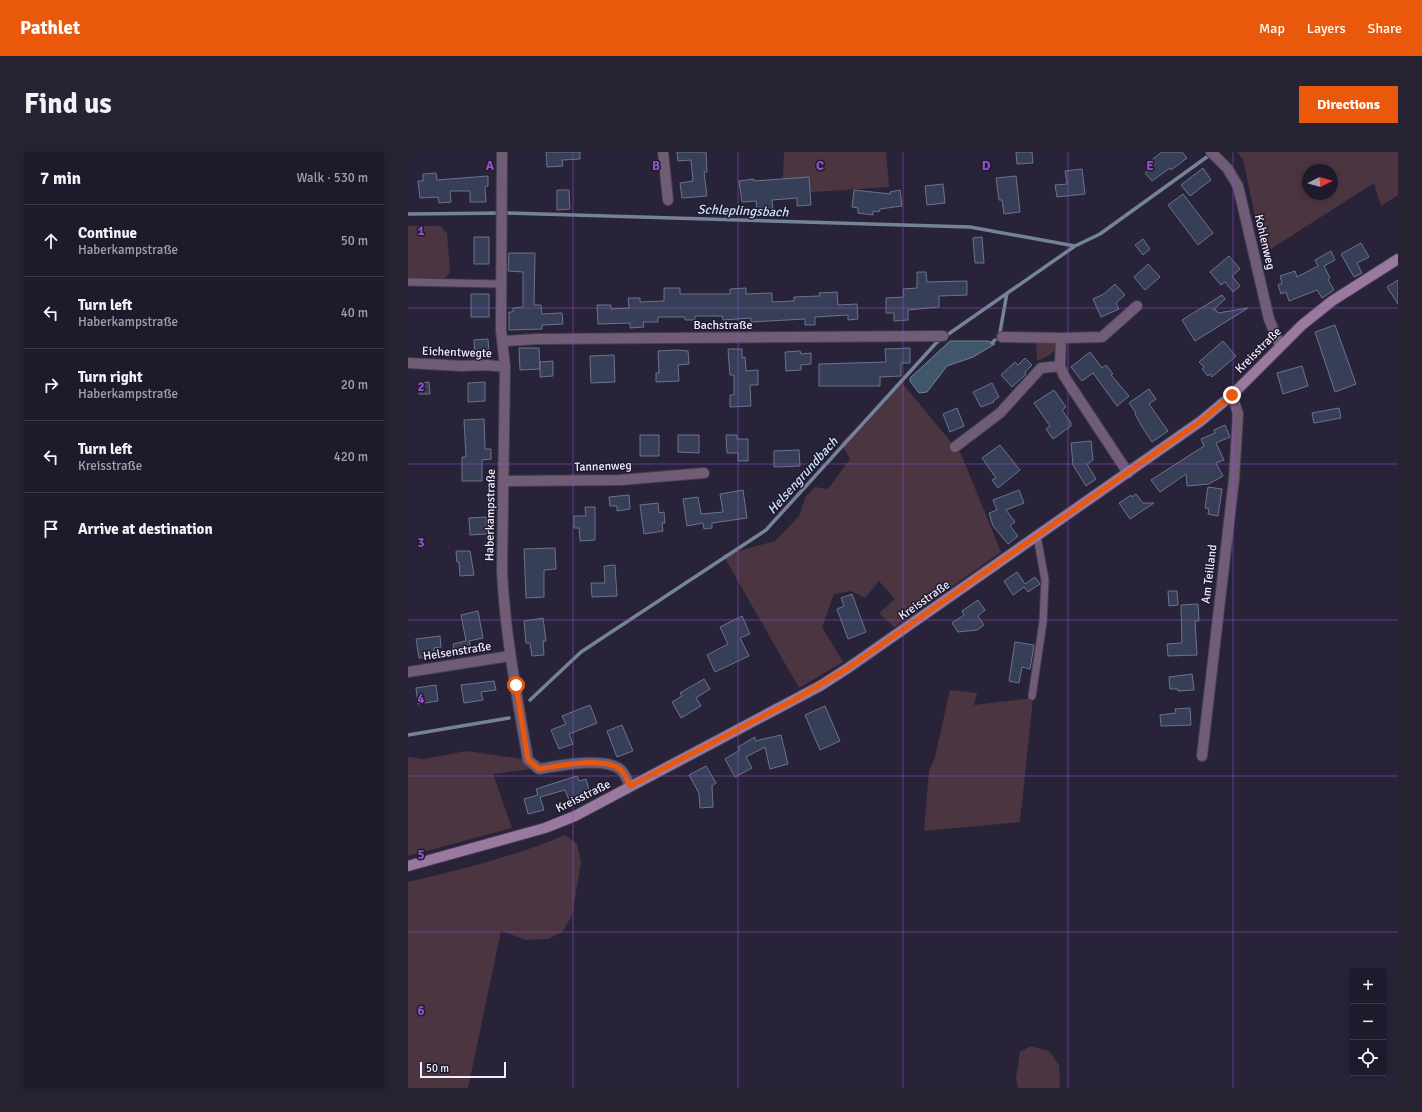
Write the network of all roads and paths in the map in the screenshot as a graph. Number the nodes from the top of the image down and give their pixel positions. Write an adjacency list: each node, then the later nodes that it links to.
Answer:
1 (502, 152): 7 (street, Haberkampstraße)
2 (663, 152): 4 (street)
3 (1213, 154): 13 (street, Kohlenweg)
4 (668, 200)
5 (1398, 259): 13 (street, Kreisstraße)
6 (408, 282): 7 (lane)
7 (501, 284): 12 (street, Haberkampstraße)
8 (1137, 306): 11 (street)
9 (943, 336): 12 (street, Bachstraße)
10 (1002, 337): 11 (street)
11 (1061, 338): 15 (street)
12 (503, 340): 16 (street, Haberkampstraße)
13 (1280, 346): 17 (street, Kreisstraße)
14 (408, 363): 16 (street, Eichentwegte)
15 (1060, 366): 18 (street); 20 (street)
16 (505, 367): 21 (street, Haberkampstraße)
17 (1232, 395): 20 (street, Kreisstraße); 26 (street, Am Teilland)
18 (955, 447)
19 (704, 473): 21 (street, Tannenweg)
20 (1128, 473): 22 (street, Kreisstraße)
21 (503, 481): 23 (street, Haberkampstraße)
22 (1037, 536): 25 (lane); 27 (street, Kreisstraße)
23 (510, 656): 24 (street, Helsenstraße); 27 (street, Haberkampstraße)
24 (408, 672)
25 (1032, 696)
26 (1202, 756)
27 (630, 786): 28 (street, Kreisstraße)
28 (408, 866)

